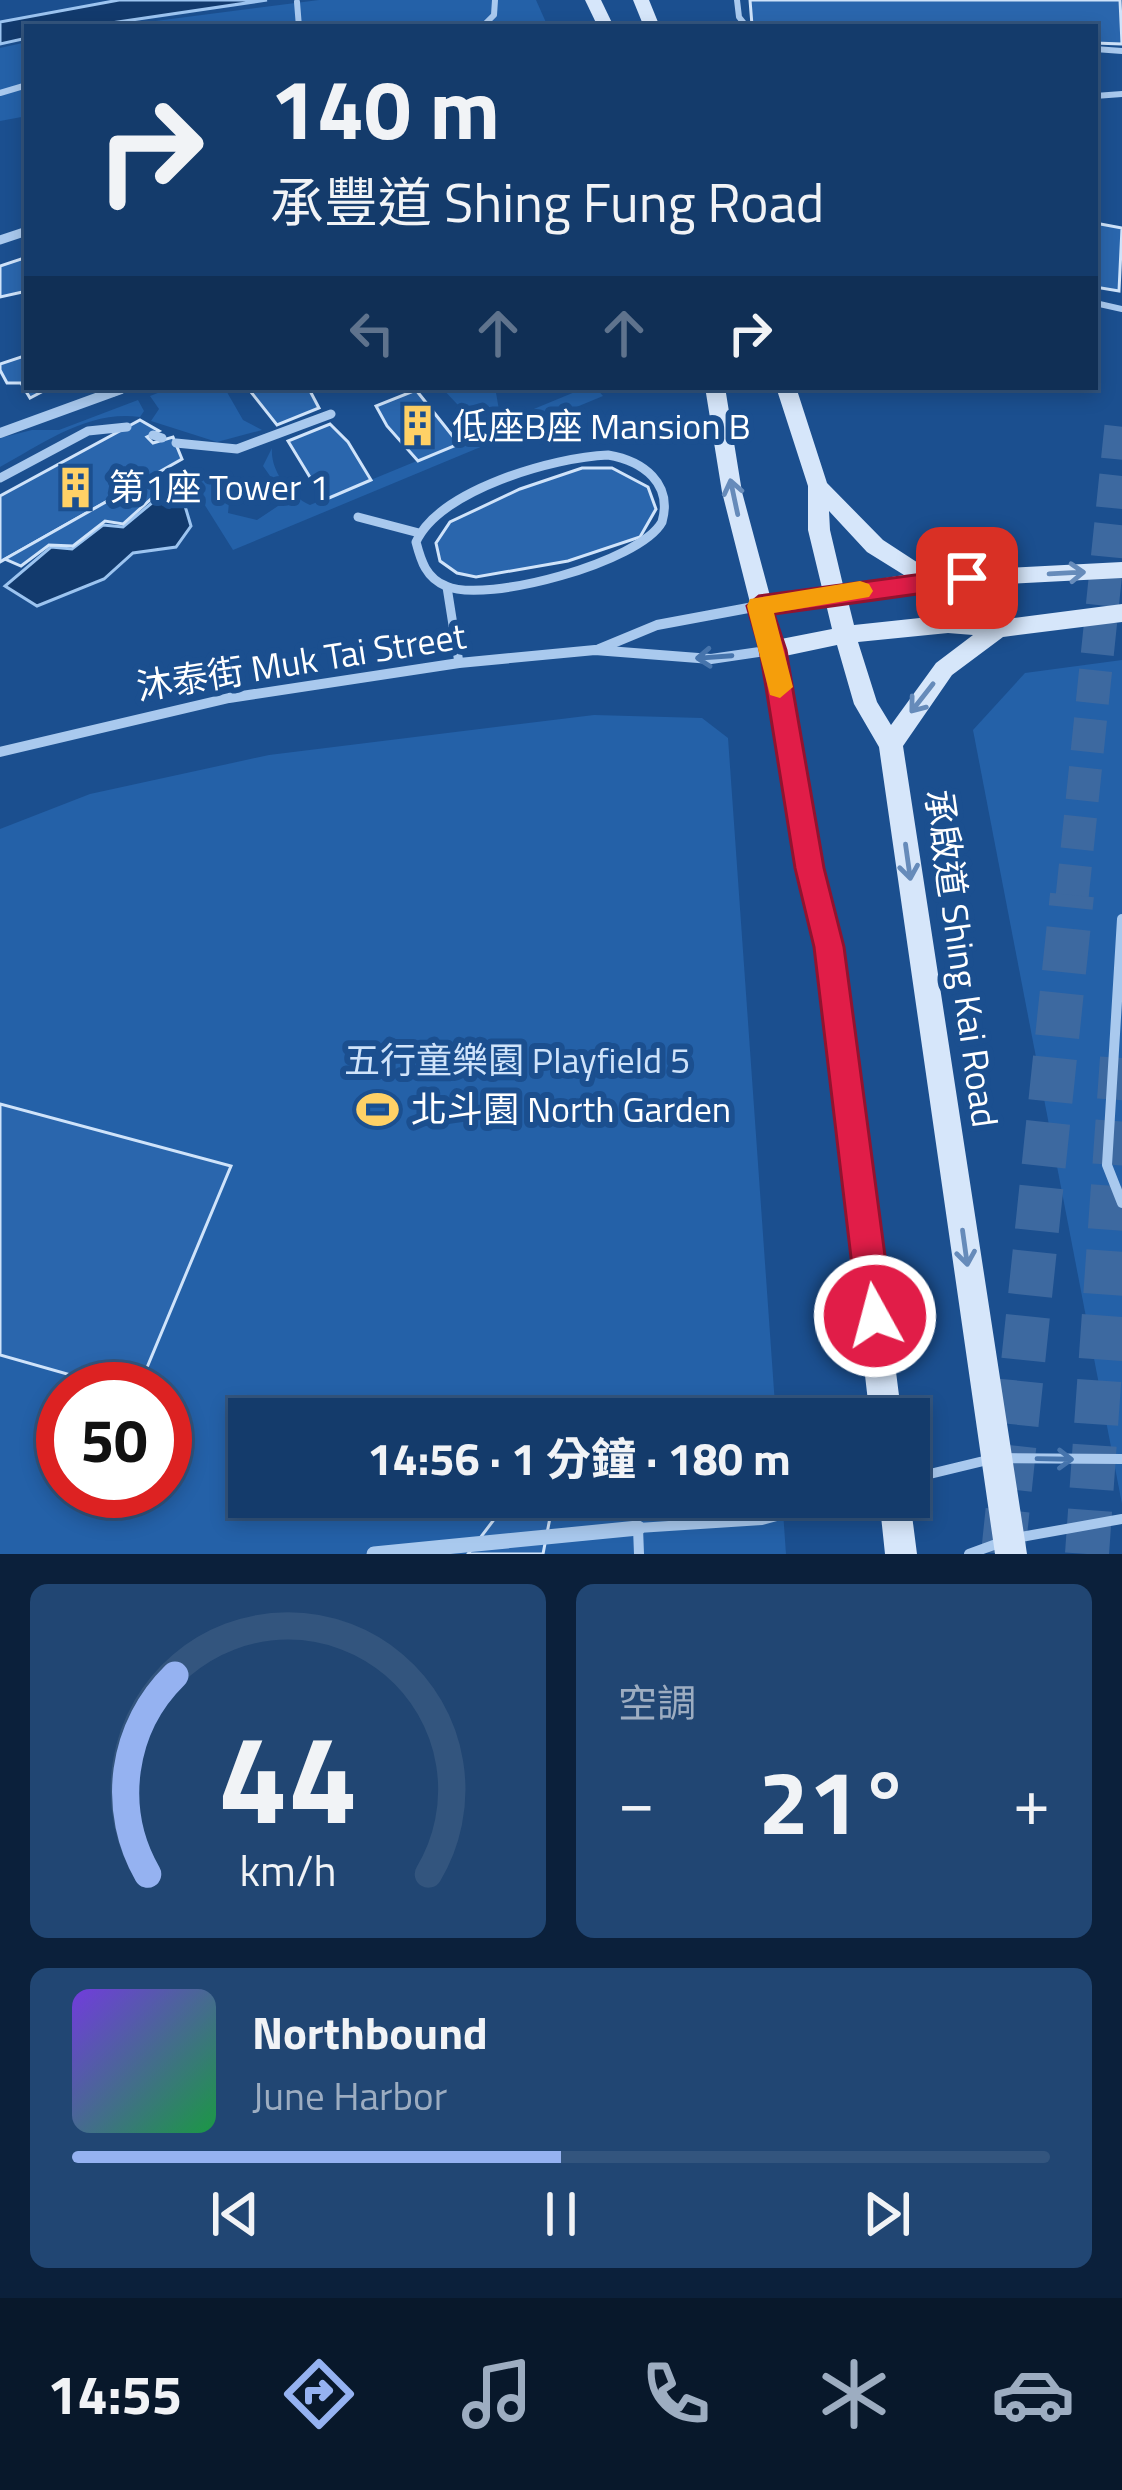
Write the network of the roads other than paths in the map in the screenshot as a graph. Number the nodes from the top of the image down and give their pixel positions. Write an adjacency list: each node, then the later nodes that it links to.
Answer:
1 (118, 390): 6 (street)
2 (715, 390): 16 (main road, one-way to 2)
3 (787, 390): 9 (main road, 承啟道 Shing Kai Road)
4 (331, 414): 7 (lane)
5 (127, 427): 8 (lane)
6 (0, 434)
7 (176, 443)
8 (0, 478)
9 (818, 486): 13 (main road); 15 (main road, 承啟道 Shing Kai Road)
10 (358, 517): 11 (lane)
11 (419, 533): 14 (lane); 14 (lane)
12 (1122, 570): 13 (main road, one-way to 12)
13 (928, 580): 15 (main road)
14 (447, 586): 22 (lane)
15 (835, 594): 16 (main road); 19 (main road, 承啟道 Shing Kai Road)
16 (759, 606): 20 (street, 沐泰街 Muk Tai Street); 21 (main road)
17 (1122, 613): 18 (main road)
18 (998, 629): 19 (main road); 23 (main road, one-way to 23)
19 (845, 635): 21 (main road); 23 (main road, 承啟道 Shing Kai Road)
20 (595, 650): 21 (street, 沐泰街 Muk Tai Street, one-way to 20); 22 (street, 沐泰街 Muk Tai Street)
21 (773, 650): 27 (main road)
22 (459, 663): 24 (street, 沐泰街 Muk Tai Street)
23 (891, 746): 28 (main road, 承啟道 Shing Kai Road, one-way to 28)
24 (0, 755)
25 (1122, 919): 26 (lane)
26 (1122, 1203)
27 (883, 1398)
28 (996, 1458): 29 (lane, one-way to 29); 30 (lane); 35 (main road, 承啟道 Shing Kai Road)
29 (1122, 1459)
30 (930, 1474)
31 (769, 1518): 34 (lane)
32 (897, 1518): 38 (main road)
33 (1122, 1520): 35 (lane)
34 (638, 1528): 36 (street); 37 (lane)
35 (1010, 1547): 39 (lane)
36 (374, 1554)
37 (639, 1554)
38 (901, 1554)
39 (969, 1554)

